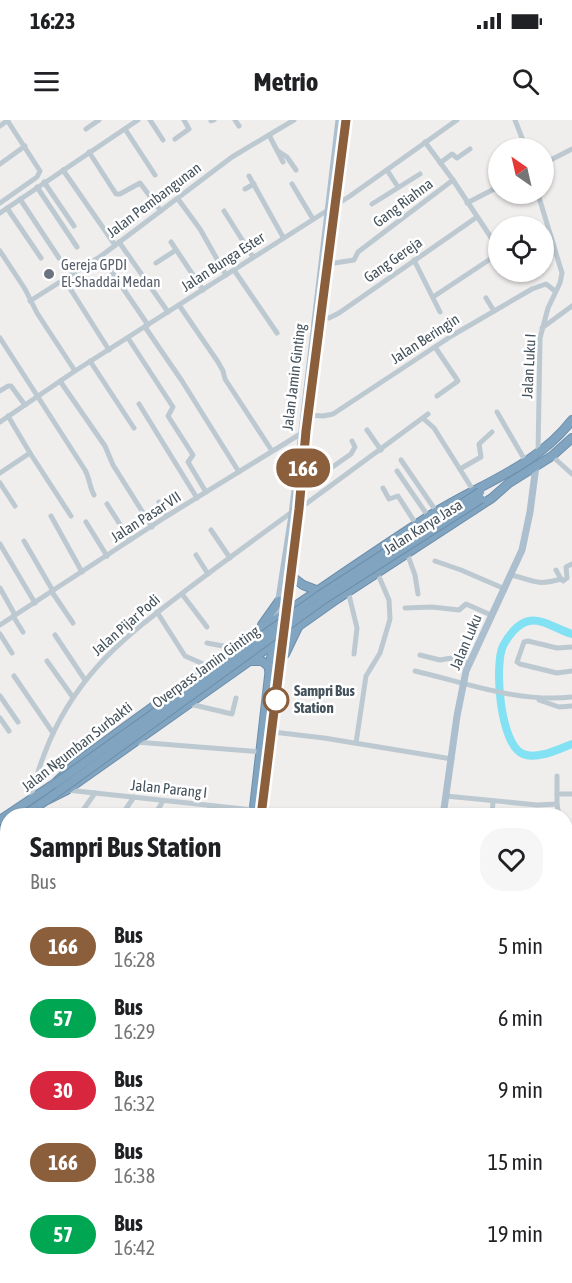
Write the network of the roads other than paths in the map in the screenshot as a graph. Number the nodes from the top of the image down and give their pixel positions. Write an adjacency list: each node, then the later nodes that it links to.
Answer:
1 (7, 120): 12 (street); 21 (street)
2 (99, 120): 14 (street)
3 (138, 120): 15 (street)
4 (150, 120): 19 (street)
5 (184, 120): 18 (street)
6 (235, 120): 13 (street)
7 (294, 120): 16 (street, Jalan Pembangunan)
8 (339, 120): 51 (main road, Jalan Jamin Ginting)
9 (346, 120): 49 (main road, Jalan Jamin Ginting)
10 (457, 120): 20 (street, Jalan Bunga Ester)
11 (515, 120): 17 (street)
12 (0, 126)
13 (239, 126)
14 (86, 129)
15 (125, 129): 25 (street); 34 (street)
16 (269, 135): 24 (street); 45 (street, Jalan Pembangunan)
17 (522, 138)
18 (175, 139)
19 (163, 140)
20 (425, 142): 28 (street, Gang Riahna); 32 (street, Jalan Bunga Ester)
21 (25, 146): 29 (street); 46 (street)
22 (470, 149): 28 (street)
23 (572, 149): 26 (street)
24 (278, 151): 27 (street); 31 (street)
25 (89, 152): 30 (street); 52 (street)
26 (554, 158)
27 (283, 162)
28 (440, 163): 36 (street, Gang Riahna)
29 (0, 164)
30 (63, 170): 37 (street); 61 (street)
31 (296, 170)
32 (387, 170): 41 (street); 49 (street, Jalan Bunga Ester)
33 (420, 174): 41 (street)
34 (155, 175)
35 (249, 176): 38 (street)
36 (453, 180): 47 (street); 73 (street, Gang Riahna)
37 (44, 183): 40 (street); 57 (street)
38 (254, 184): 42 (street); 59 (street)
39 (292, 184): 56 (street)
40 (37, 187): 44 (street); 62 (street)
41 (398, 187): 48 (street)
42 (245, 189)
43 (488, 192): 47 (street)
44 (20, 199): 50 (street); 69 (street)
45 (178, 199): 52 (street, Jalan Pembangunan); 75 (street)
46 (0, 203)
47 (467, 203): 55 (street)
48 (372, 204)
49 (336, 206): 51 (street, Jalan Bunga Ester); 73 (main road, Jalan Jamin Ginting)
50 (7, 208): 54 (street); 68 (street)
51 (327, 210): 56 (street, Jalan Bunga Ester); 113 (main road, Jalan Jamin Ginting)
52 (161, 211): 61 (street, Jalan Pembangunan)
53 (224, 211): 67 (street)
54 (0, 213)
55 (477, 217): 58 (street); 70 (street, Gang Gereja)
56 (313, 219): 59 (street, Jalan Bunga Ester)
57 (74, 226)
58 (488, 233)
59 (283, 237): 67 (street, Jalan Bunga Ester)
60 (171, 242): 63 (street)
61 (117, 243): 66 (street, Jalan Pembangunan); 85 (street)
62 (77, 247)
63 (176, 250): 72 (street); 77 (street)
64 (0, 251): 81 (street)
65 (554, 251): 78 (street, Jalan Luku I)
66 (100, 256): 76 (street, Jalan Pembangunan); 88 (street)
67 (253, 257): 74 (street, Jalan Bunga Ester)
68 (41, 258)
69 (60, 258)
70 (414, 260): 79 (street); 87 (street, Gang Gereja)
71 (488, 261): 79 (street)
72 (156, 263)
73 (328, 264): 87 (main road, Jalan Jamin Ginting)
74 (234, 270): 75 (street, Jalan Bunga Ester); 90 (street)
75 (226, 274): 77 (street, Jalan Bunga Ester)
76 (64, 279): 81 (street, Jalan Pembangunan); 94 (street)
77 (203, 290): 82 (street, Jalan Bunga Ester)
78 (555, 291): 84 (street, Jalan Beringin); 89 (street, Jalan Luku I)
79 (433, 297): 86 (street)
80 (486, 298): 84 (street)
81 (30, 301): 96 (street)
82 (179, 305): 85 (street, Jalan Bunga Ester); 119 (street)
83 (572, 306): 89 (street)
84 (494, 311): 93 (street, Jalan Beringin)
85 (168, 312): 88 (street, Jalan Bunga Ester)
86 (440, 312)
87 (321, 317): 106 (main road, Jalan Jamin Ginting)
88 (147, 326): 92 (street, Jalan Bunga Ester); 128 (street)
89 (542, 328): 115 (street, Jalan Luku I)
90 (277, 333)
91 (0, 338): 99 (street)
92 (128, 338): 94 (street, Jalan Bunga Ester); 136 (street)
93 (435, 347): 100 (street); 103 (street, Jalan Beringin)
94 (109, 350): 95 (street, Jalan Bunga Ester)
95 (90, 361): 96 (street, Jalan Bunga Ester); 110 (street)
96 (75, 371): 97 (street, Jalan Bunga Ester)
97 (60, 381): 99 (street, Jalan Bunga Ester); 151 (street)
98 (0, 391): 102 (street)
99 (38, 396): 102 (street, Jalan Bunga Ester); 138 (street)
100 (437, 396)
101 (139, 404): 139 (street)
102 (25, 405): 107 (street, Jalan Bunga Ester)
103 (344, 407): 105 (street); 106 (street, Jalan Beringin)
104 (497, 412): 124 (street)
105 (348, 414)
106 (308, 415): 113 (main road, Jalan Jamin Ginting)
107 (8, 416): 109 (street, Jalan Bunga Ester); 120 (street)
108 (572, 420): 117 (highway)
109 (0, 422)
110 (134, 428)
111 (367, 430): 118 (street)
112 (492, 432): 126 (street)
113 (303, 433): 119 (street, Jalan Pasar VII); 135 (main road, Jalan Jamin Ginting); 143 (main road, Jalan Jamin Ginting)
114 (572, 438): 122 (highway, Jalan Karya Jasa)
115 (538, 440): 117 (street); 121 (street, Jalan Luku I)
116 (352, 441): 135 (street)
117 (551, 444): 121 (highway)
118 (381, 450): 126 (street, Jalan Pijar Podi); 143 (street, Jalan Pijar Podi)
119 (272, 451): 128 (street, Jalan Pasar VII)
120 (30, 453): 129 (street); 146 (street)
121 (538, 454): 124 (highway)
122 (552, 456): 125 (highway, Jalan Karya Jasa); 130 (street)
123 (401, 460): 144 (street)
124 (526, 462): 137 (highway, Overpass Jamin Ginting)
125 (536, 466): 131 (highway, Jalan Karya Jasa); 133 (main road, Jalan Luku)
126 (460, 469): 137 (street)
127 (397, 471): 148 (street)
128 (238, 472): 136 (street, Jalan Pasar VII)
129 (0, 473)
130 (572, 474)
131 (512, 481): 133 (main road); 137 (highway, Overpass Jamin Ginting); 156 (highway, Jalan Karya Jasa)
132 (0, 483): 142 (street)
133 (534, 484): 166 (main road, Jalan Luku)
134 (383, 488): 150 (street)
135 (302, 489): 143 (main road, Jalan Jamin Ginting)
136 (206, 492): 139 (street, Jalan Pasar VII)
137 (478, 494): 144 (highway, Jalan Karya Jasa); 235 (highway, Overpass Jamin Ginting, bridge); 244 (highway, Overpass Jamin Ginting, bridge)
138 (94, 495)
139 (196, 498): 147 (street, Jalan Pasar VII)
140 (159, 502): 147 (street)
141 (107, 504): 153 (street)
142 (15, 506)
143 (296, 511): 159 (street, Jalan Pijar Podi); 167 (main road, Jalan Jamin Ginting); 178 (main road, Jalan Jamin Ginting)
144 (436, 511): 148 (highway, Jalan Karya Jasa)
145 (51, 516): 163 (street)
146 (71, 516)
147 (167, 516): 151 (street, Jalan Pasar VII)
148 (428, 516): 150 (highway, Jalan Karya Jasa)
149 (86, 522): 158 (street)
150 (416, 524): 169 (highway, Jalan Karya Jasa)
151 (152, 527): 153 (street, Jalan Pasar VII)
152 (211, 530): 159 (street)
153 (130, 540): 158 (street, Jalan Pasar VII)
154 (24, 541): 173 (street)
155 (0, 544): 179 (street)
156 (407, 553): 164 (highway, Jalan Karya Jasa); 176 (street)
157 (196, 555): 165 (street)
158 (107, 556): 163 (street, Jalan Pasar VII)
159 (230, 558): 165 (street, Jalan Pijar Podi)
160 (435, 561): 171 (street)
161 (572, 564): 168 (street)
162 (556, 570): 168 (street)
163 (82, 572): 173 (street, Jalan Pasar VII)
164 (377, 572): 174 (highway, Jalan Karya Jasa); 230 (street)
165 (208, 574): 175 (street, Jalan Pijar Podi)
166 (511, 575): 168 (street); 171 (main road, Jalan Luku)
167 (291, 576): 172 (highway); 181 (main road, Jalan Jamin Ginting)
168 (561, 579)
169 (326, 583): 172 (highway, Jalan Karya Jasa); 177 (highway)
170 (0, 588): 184 (street)
171 (505, 589): 183 (main road, Jalan Luku)
172 (316, 590): 181 (highway, Jalan Karya Jasa)
173 (52, 591): 179 (street, Jalan Pasar VII); 186 (street)
174 (348, 591): 177 (highway, Jalan Karya Jasa); 201 (street)
175 (182, 594): 182 (street, Jalan Pijar Podi); 189 (street)
176 (418, 594)
177 (337, 598): 187 (highway, Jalan Karya Jasa)
178 (279, 601): 185 (main road, Jalan Jamin Ginting); 191 (highway)
179 (35, 603): 184 (street, Jalan Pasar VII)
180 (405, 608): 183 (street)
181 (287, 611): 185 (highway, Jalan Ngumban Surbakti); 194 (highway, Jalan Jamin Ginting)
182 (157, 612): 207 (street); 213 (street, Jalan Pijar Podi)
183 (491, 615): 206 (main road, Jalan Luku)
184 (14, 616): 188 (street, Jalan Pasar VII); 190 (street)
185 (276, 618): 191 (highway, Jalan Ngumban Surbakti); 197 (highway, Jalan Jamin Ginting)
186 (73, 622)
187 (300, 623): 194 (highway, Jalan Karya Jasa); 208 (highway)
188 (0, 625)
189 (207, 627)
190 (23, 632)
191 (255, 633): 195 (highway, Jalan Ngumban Surbakti)
192 (0, 634): 200 (street)
193 (55, 635): 213 (street)
194 (284, 635): 197 (highway, Jalan Ngumban Surbakti); 208 (highway, Jalan Jamin Ginting)
195 (243, 642): 199 (highway, Jalan Ngumban Surbakti); 203 (highway)
196 (207, 643): 199 (street)
197 (273, 643): 203 (highway, Jalan Ngumban Surbakti); 212 (highway, Jalan Jamin Ginting)
198 (572, 647): 210 (street)
199 (234, 648): 207 (highway, Jalan Ngumban Surbakti)
200 (12, 653)
201 (354, 654)
202 (420, 654): 206 (street)
203 (253, 657): 205 (highway, Jalan Ngumban Surbakti)
204 (47, 661): 216 (street)
205 (246, 662): 212 (highway); 221 (highway, Jalan Ngumban Surbakti)
206 (468, 663): 214 (main road, Jalan Luku)
207 (208, 666): 235 (highway, Jalan Ngumban Surbakti)
208 (280, 667): 227 (highway, Jalan Jamin Ginting)
209 (415, 670): 214 (street)
210 (572, 671)
211 (14, 676): 228 (street)
212 (270, 677): 231 (highway, Jalan Jamin Ginting)
213 (85, 680): 216 (street, Jalan Pijar Podi)
214 (464, 684): 219 (street); 232 (main road, Jalan Luku)
215 (0, 696): 225 (street)
216 (72, 696): 228 (street, Jalan Pijar Podi)
217 (572, 697): 220 (street)
218 (236, 698): 221 (street)
219 (538, 699): 220 (street); 223 (street)
220 (560, 699): 223 (street)
221 (190, 704): 229 (highway, Jalan Ngumban Surbakti)
222 (572, 706): 223 (street)
223 (560, 707)
224 (0, 718): 226 (street)
225 (18, 722)
226 (9, 731)
227 (273, 732): 230 (street); 256 (highway, Jalan Jamin Ginting)
228 (53, 733): 243 (street, Jalan Pijar Podi)
229 (136, 742): 231 (street); 234 (highway, Jalan Ngumban Surbakti)
230 (356, 743): 232 (street)
231 (261, 753): 255 (highway, Jalan Jamin Ginting)
232 (452, 759): 241 (main road, Jalan Luku)
233 (557, 776): 239 (street)
234 (81, 780): 236 (highway, Jalan Ngumban Surbakti); 237 (street)
235 (55, 784): 243 (highway, Jalan Ngumban Surbakti)
236 (67, 790): 237 (street, Jalan Parang I); 244 (highway, Jalan Ngumban Surbakti)
237 (81, 792): 238 (street, Jalan Parang I)
238 (95, 793): 242 (street, Jalan Parang I); 251 (street)
239 (557, 794): 240 (street); 247 (street)
240 (572, 794)
241 (446, 796): 246 (street); 257 (main road, Jalan Luku)
242 (134, 797): 245 (street, Jalan Parang I); 252 (street)
243 (31, 800): 249 (highway, Jalan Ngumban Surbakti)
244 (46, 800): 250 (highway, Jalan Ngumban Surbakti)
245 (163, 801): 248 (street, Jalan Parang I); 253 (street)
246 (493, 801): 247 (street); 258 (street)
247 (557, 804): 259 (street)
248 (210, 806): 254 (street, Jalan Parang I)
249 (17, 808)
250 (34, 808)
251 (85, 808)
252 (126, 808)
253 (159, 808)
254 (222, 808)
255 (254, 808)
256 (262, 808)
257 (444, 808)
258 (493, 808)
259 (558, 808)

